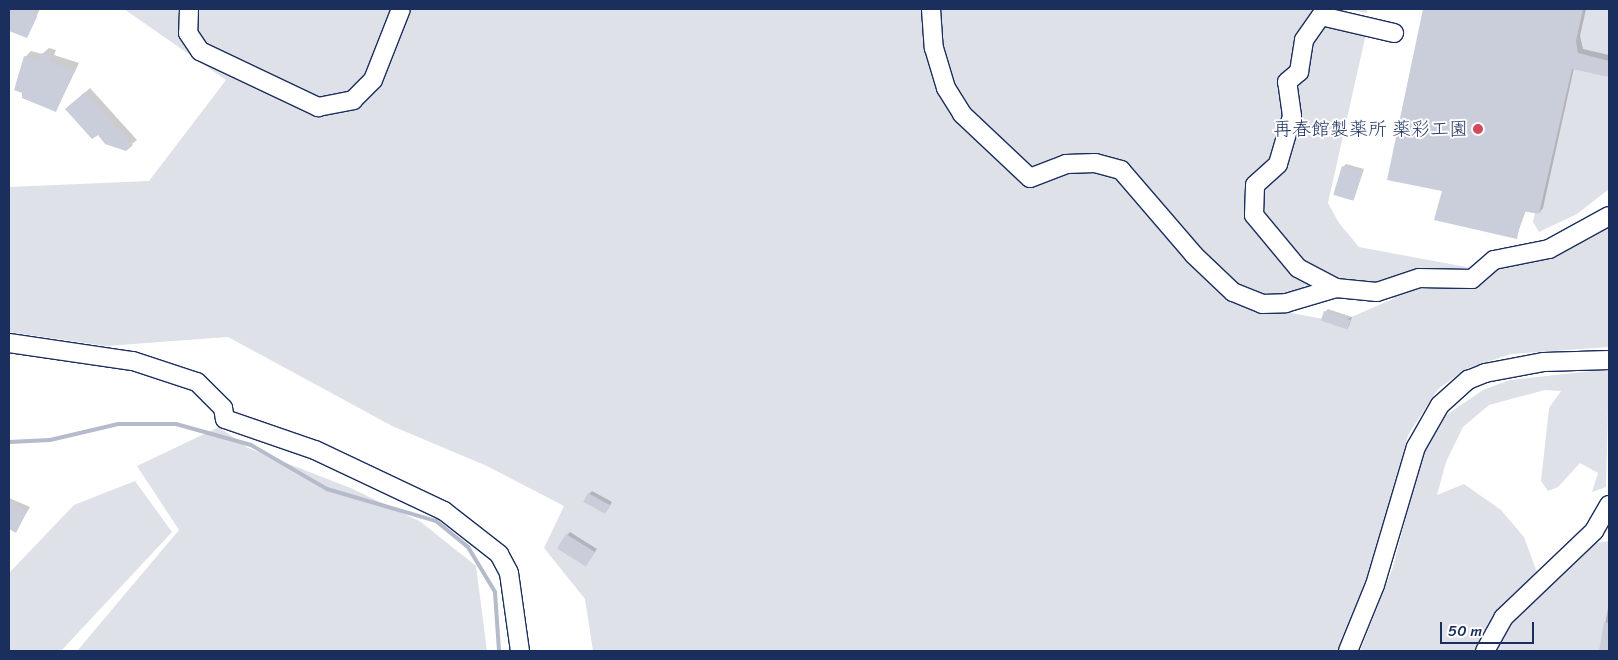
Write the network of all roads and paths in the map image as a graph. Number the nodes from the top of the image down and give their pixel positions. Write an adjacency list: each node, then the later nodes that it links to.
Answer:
1 (189, 9): 2 (street)
2 (401, 9)
3 (931, 9): 6 (street)
4 (1394, 32): 6 (street)
5 (1609, 216): 6 (street)
6 (1336, 288)
7 (9, 343): 10 (street)
8 (1609, 360): 11 (street)
9 (1609, 506): 12 (street)
10 (520, 651)
11 (1348, 651)
12 (1485, 651)

